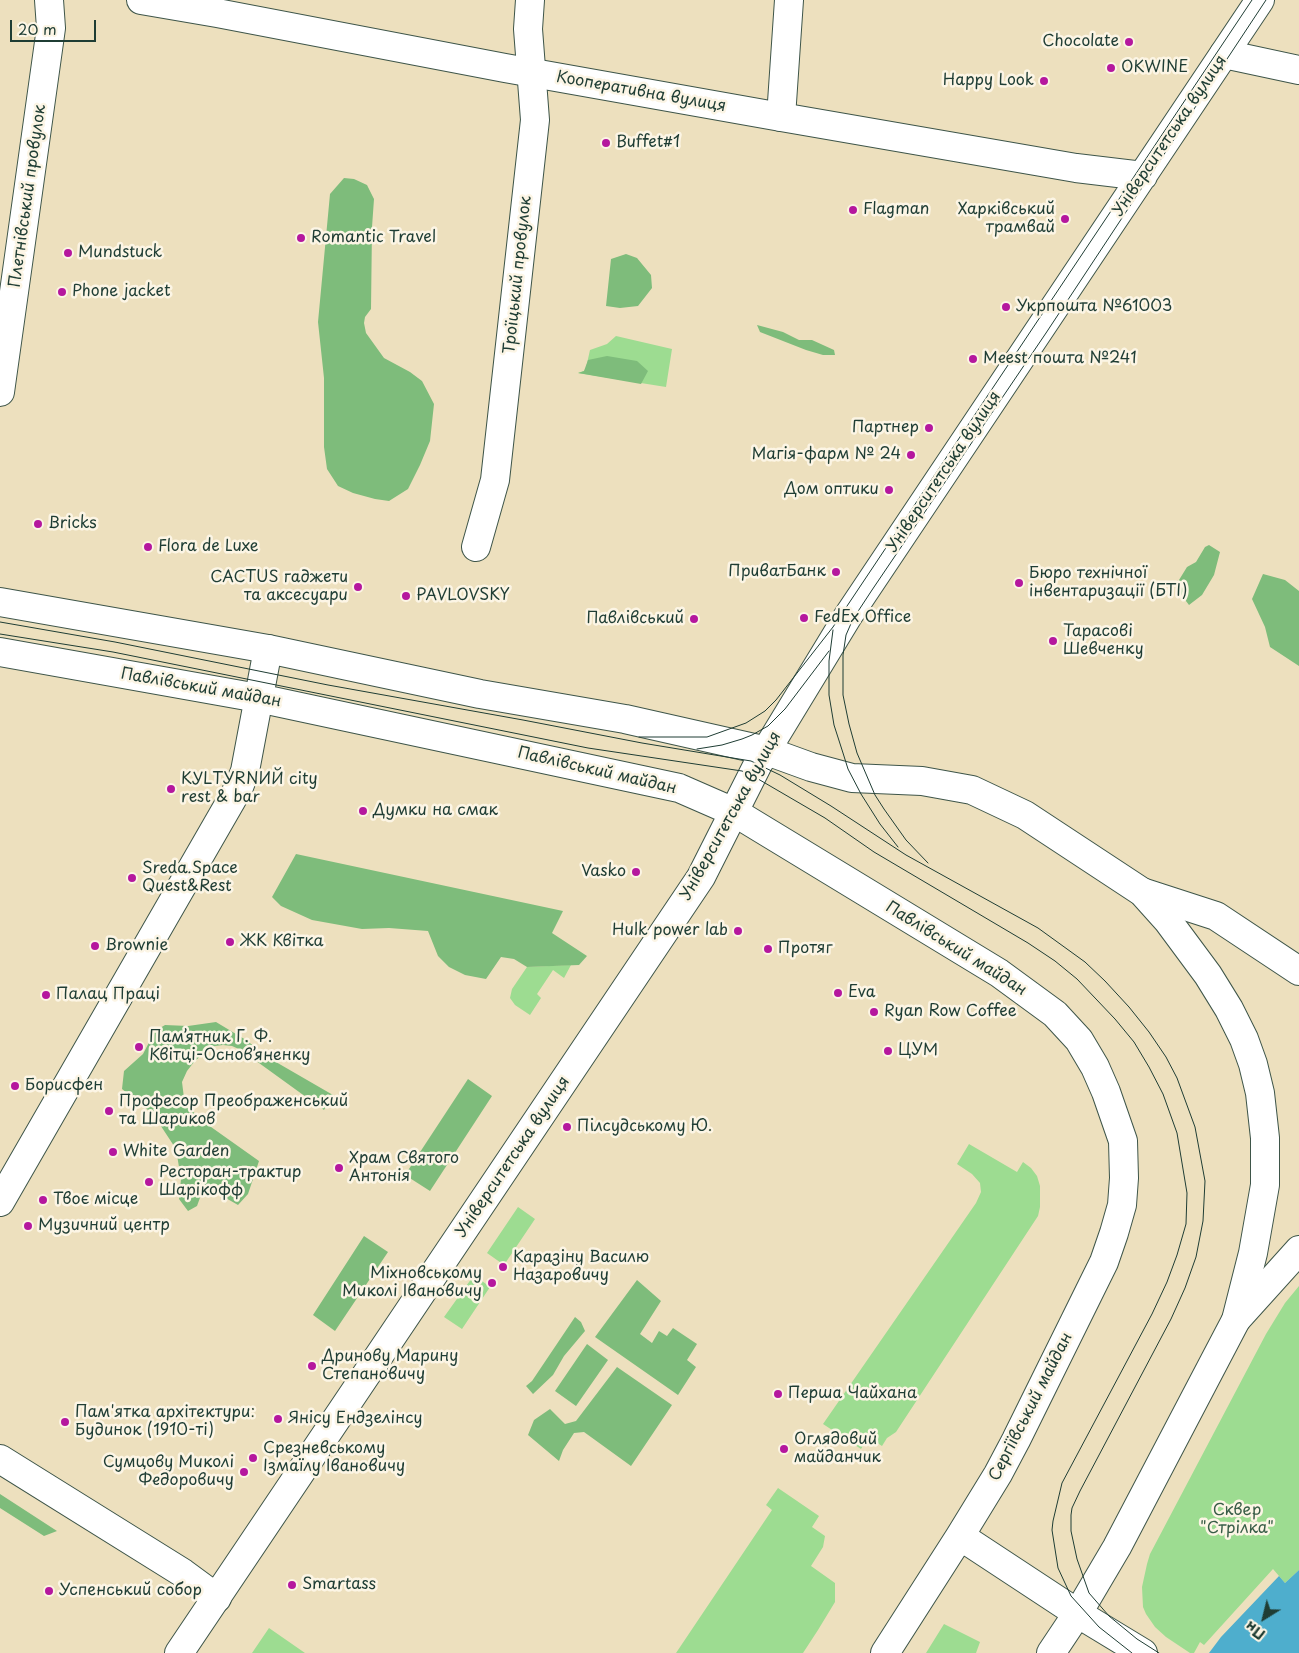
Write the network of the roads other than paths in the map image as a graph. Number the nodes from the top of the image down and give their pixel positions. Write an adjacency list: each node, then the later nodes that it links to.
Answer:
1 (49, 0): 11 (main road, Плетнівський провулок)
2 (141, 0): 8 (main road, Кооперативна вулиця)
3 (530, 0): 8 (main road, Троїцький провулок)
4 (789, 0): 9 (main road)
5 (1260, 0): 6 (main road, Університетська вулиця)
6 (1224, 54): 7 (main road); 10 (main road, Університетська вулиця)
7 (1299, 70)
8 (532, 72): 9 (main road, Кооперативна вулиця); 12 (main road, Троїцький провулок)
9 (781, 117): 10 (main road, Кооперативна вулиця)
10 (1143, 176): 17 (main road, Університетська вулиця)
11 (0, 392)
12 (476, 547)
13 (0, 602): 14 (main road)
14 (268, 649): 16 (main road); 17 (main road)
15 (0, 652): 16 (main road, Павлівський майдан)
16 (258, 698): 18 (main road, Павлівський майдан); 22 (main road)
17 (767, 750): 18 (main road, Університетська вулиця); 19 (main road)
18 (734, 812): 21 (main road, Павлівський майдан); 27 (main road, Університетська вулиця)
19 (1142, 892): 20 (main road); 24 (main road)
20 (1299, 971)
21 (1122, 1141): 26 (main road, Сергіївський майдан)
22 (0, 1202)
23 (1299, 1250): 24 (main road)
24 (1236, 1320): 28 (main road)
25 (0, 1459): 27 (main road)
26 (960, 1536): 28 (main road); 30 (main road, Сергіївський майдан)
27 (217, 1598): 29 (main road, Університетська вулиця)
28 (1077, 1613): 31 (main road); 32 (main road)
29 (179, 1653)
30 (885, 1653)
31 (1051, 1653)
32 (1142, 1653)

